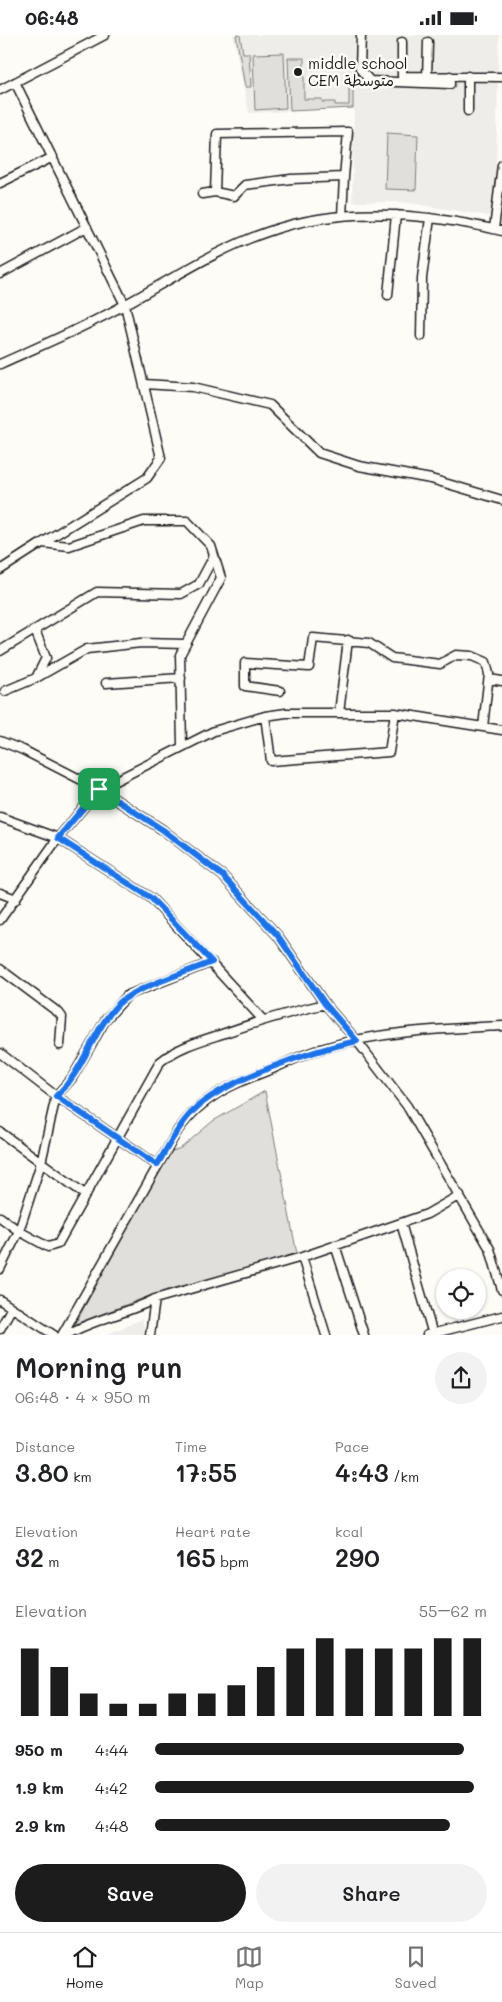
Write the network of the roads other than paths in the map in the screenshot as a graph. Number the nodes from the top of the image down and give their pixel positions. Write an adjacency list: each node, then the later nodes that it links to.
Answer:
1 (105, 35): 8 (street)
2 (361, 35): 7 (street)
3 (402, 41): 7 (street)
4 (428, 43): 7 (street)
5 (468, 76): 6 (street); 7 (street); 10 (street)
6 (502, 77)
7 (427, 80)
8 (15, 82): 9 (street); 11 (street)
9 (0, 90)
10 (468, 111)
11 (53, 157): 14 (street); 20 (street)
12 (502, 165): 21 (street)
13 (344, 177): 15 (street); 15 (street); 18 (street)
14 (0, 183)
15 (215, 192): 16 (street)
16 (202, 195)
17 (396, 215): 18 (street); 19 (street); 23 (street)
18 (342, 216): 24 (street)
19 (430, 217): 21 (street); 25 (street)
20 (87, 227): 22 (street); 24 (street)
21 (498, 230)
22 (0, 273)
23 (388, 295)
24 (125, 305): 26 (street); 27 (street)
25 (420, 336)
26 (0, 365)
27 (144, 384): 28 (street); 29 (street)
28 (502, 500)
29 (42, 543): 30 (street); 31 (street)
30 (214, 556): 32 (street); 34 (street)
31 (0, 570)
32 (35, 630): 35 (street); 36 (street)
33 (348, 641): 38 (street); 42 (street); 43 (street)
34 (186, 644): 36 (street); 37 (street)
35 (0, 651)
36 (36, 678): 41 (street)
37 (180, 678): 40 (street); 49 (street)
38 (489, 679): 39 (street); 46 (street)
39 (502, 681)
40 (106, 683)
41 (5, 691)
42 (280, 691)
43 (340, 713): 44 (street); 45 (street)
44 (395, 713): 45 (street); 46 (street)
45 (265, 716): 49 (street)
46 (483, 727): 47 (street)
47 (502, 731)
48 (0, 741): 50 (street)
49 (182, 745): 50 (street)
50 (99, 789): 52 (street); 58 (street)
51 (0, 817): 52 (street)
52 (58, 838): 54 (street); 56 (street)
53 (0, 893): 54 (street)
54 (16, 899): 55 (street)
55 (0, 920)
56 (212, 962): 59 (street); 64 (street)
57 (0, 969): 62 (street)
58 (325, 1004): 59 (street); 61 (street)
59 (263, 1020): 66 (street)
60 (502, 1026): 61 (street)
61 (357, 1041): 68 (street); 70 (street)
62 (60, 1045)
63 (0, 1053): 64 (street)
64 (56, 1096): 66 (street); 67 (street)
65 (0, 1133): 67 (street)
66 (118, 1136): 68 (street); 69 (street)
67 (41, 1163): 69 (street); 73 (street)
68 (157, 1165): 85 (street)
69 (86, 1195): 73 (street)
70 (460, 1195): 72 (street); 77 (street)
71 (0, 1217): 73 (street)
72 (401, 1223): 74 (street); 83 (street)
73 (19, 1231): 76 (street)
74 (335, 1245): 75 (street); 89 (street)
75 (302, 1257): 78 (street); 88 (street)
76 (0, 1269)
77 (502, 1290)
78 (155, 1299): 86 (street); 87 (street)
79 (0, 1301): 80 (street)
80 (11, 1309): 82 (street); 84 (street)
81 (502, 1317): 83 (street)
82 (0, 1329)
83 (431, 1334)
84 (54, 1335)
85 (62, 1335)
86 (66, 1335)
87 (150, 1335)
88 (326, 1335)
89 (364, 1335)

